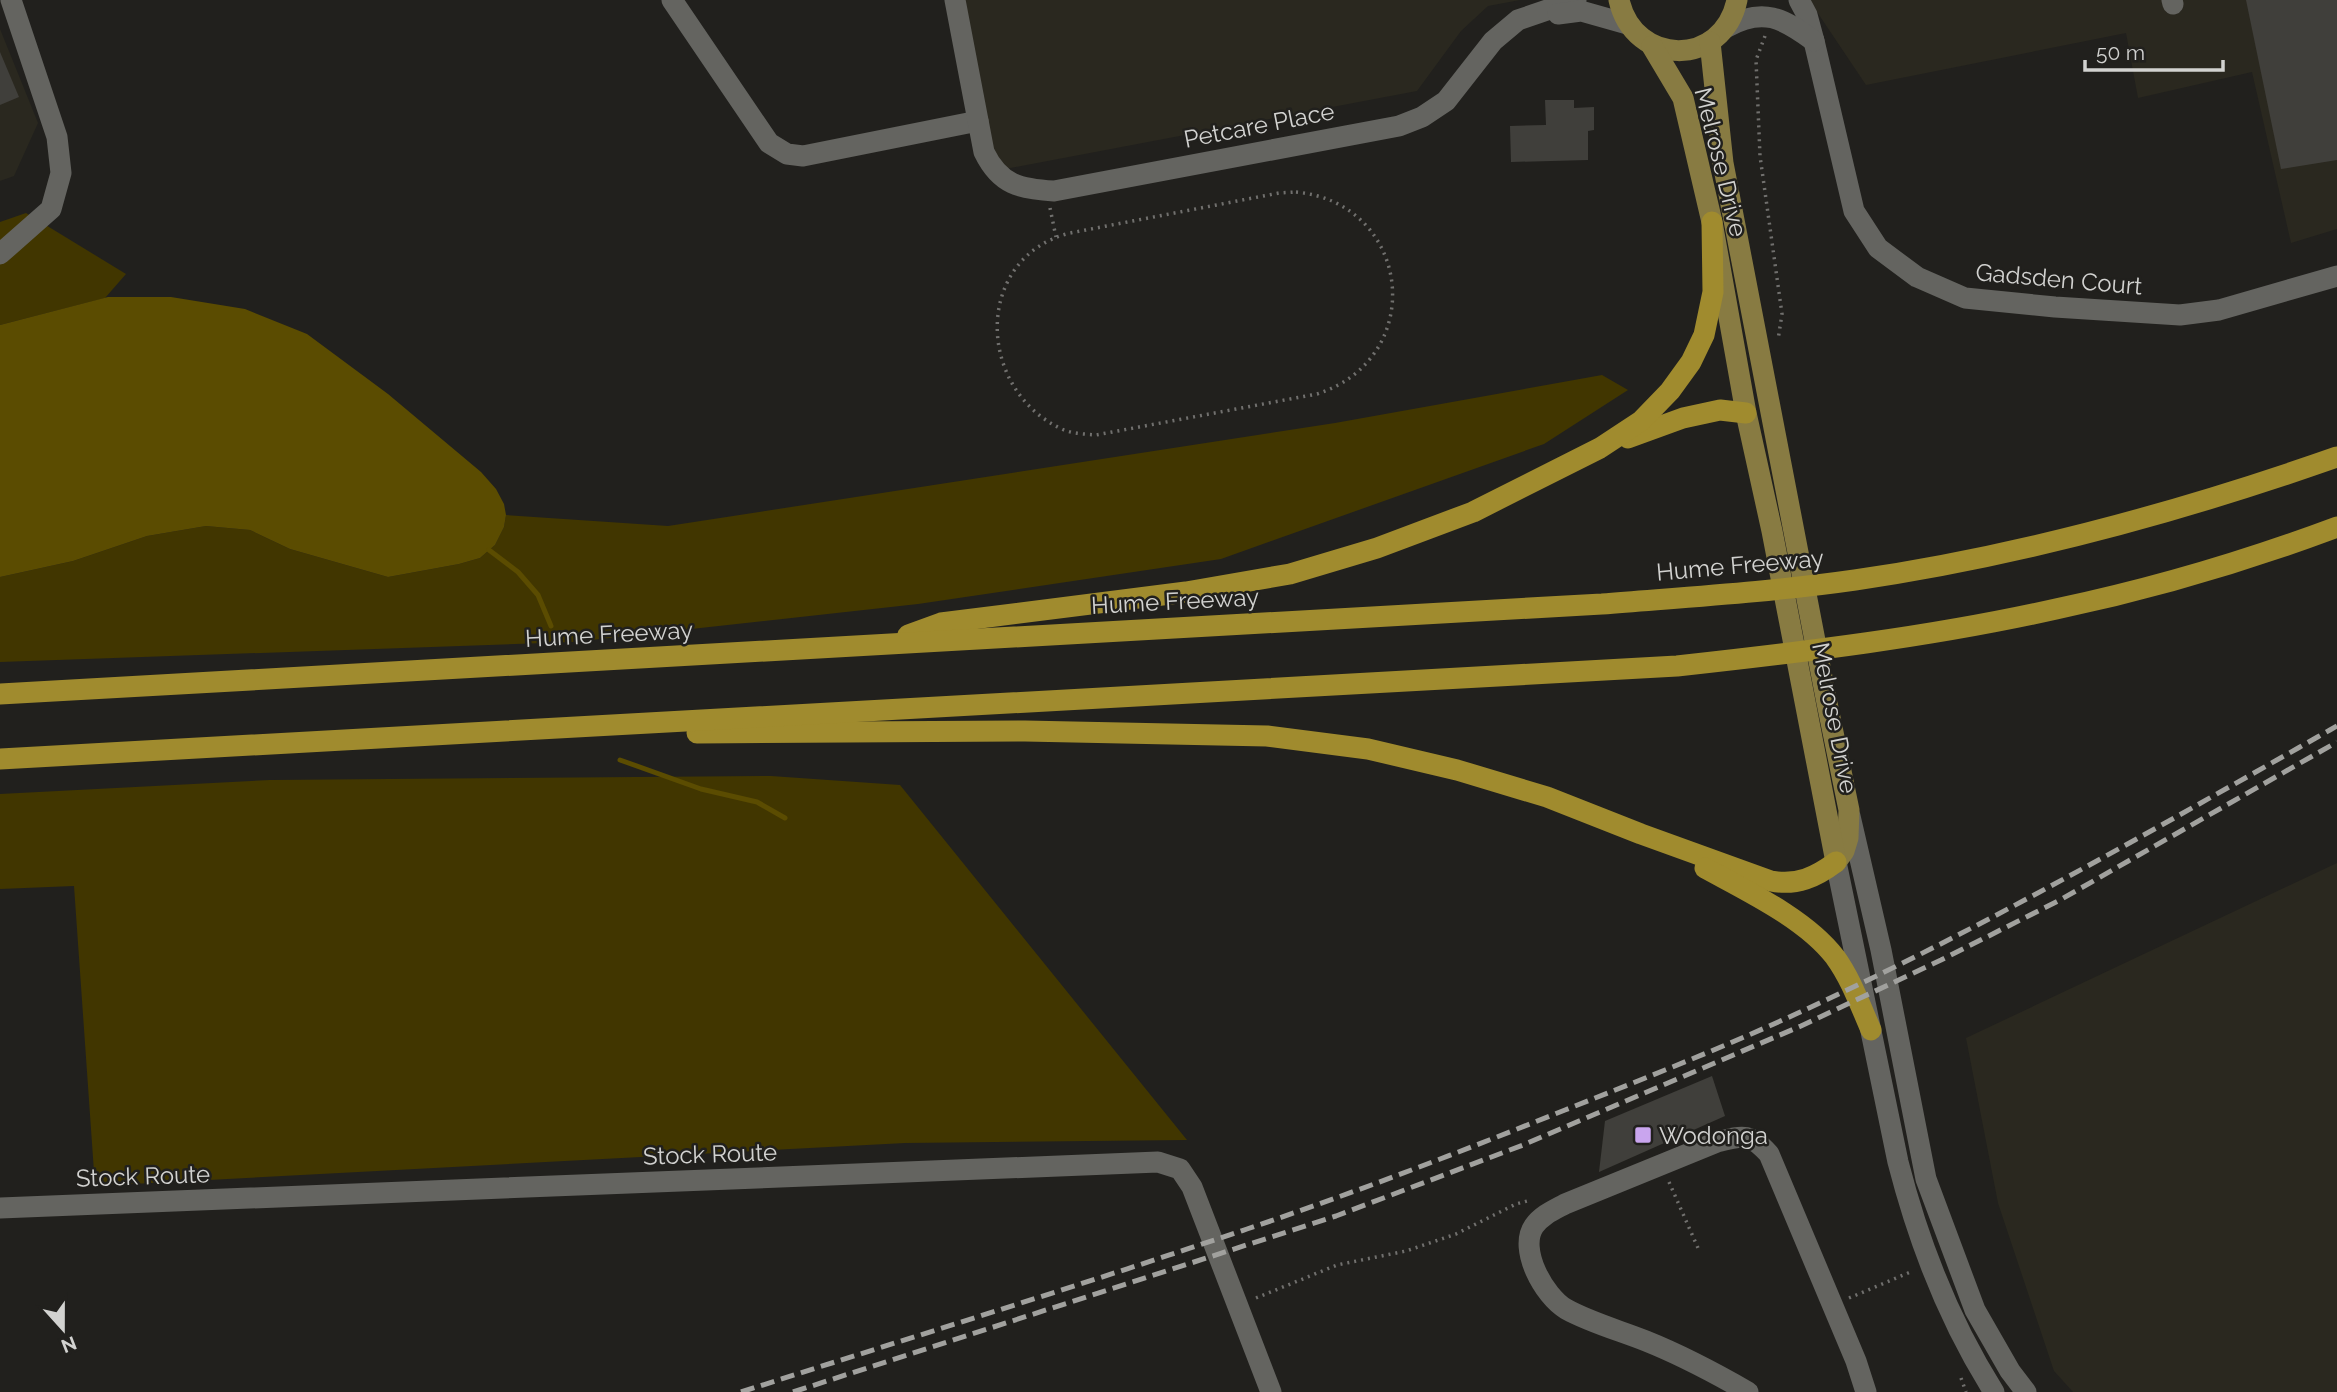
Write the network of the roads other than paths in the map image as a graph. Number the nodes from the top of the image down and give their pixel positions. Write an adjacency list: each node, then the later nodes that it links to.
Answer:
1 (11, 0): 16 (street)
2 (672, 0): 14 (street)
3 (955, 0): 14 (street)
4 (1576, 0): 8 (street, Petcare Place)
5 (1619, 0): 9 (main road)
6 (1737, 0): 10 (main road)
7 (1799, 0): 11 (street, Gadsden Court)
8 (1518, 20): 9 (street); 14 (street, Petcare Place)
9 (1628, 24): 13 (main road, Melrose Drive)
10 (1727, 27): 11 (street); 12 (main road)
11 (1814, 41): 17 (street, Gadsden Court)
12 (1710, 42): 13 (main road); 20 (main road, Melrose Drive)
13 (1652, 46): 15 (main road, Melrose Drive)
14 (978, 121)
15 (1712, 222): 18 (main road, Melrose Drive); 19 (highway)
16 (0, 254)
17 (2337, 276)
18 (1746, 414): 19 (highway); 20 (main road); 25 (main road, Melrose Drive)
19 (1600, 448): 23 (highway)
20 (1779, 450): 25 (main road, Melrose Drive)
21 (2337, 457): 23 (highway, Hume Freeway)
22 (2337, 527): 26 (highway)
23 (886, 643): 24 (highway, Hume Freeway)
24 (0, 694)
25 (1816, 704): 28 (main road, Melrose Drive); 30 (main road, Melrose Drive)
26 (431, 734): 27 (highway); 29 (highway)
27 (0, 759)
28 (1849, 810): 30 (main road); 38 (street, Melrose Drive)
29 (1640, 834): 30 (highway); 31 (highway)
30 (1836, 862): 31 (street, Melrose Drive)
31 (1850, 965): 32 (highway)
32 (1871, 1030): 37 (street)
33 (0, 1208): 35 (street, Stock Route)
34 (1863, 1389): 36 (street)
35 (1271, 1392)
36 (1748, 1392)
37 (1994, 1392)
38 (2026, 1392)

